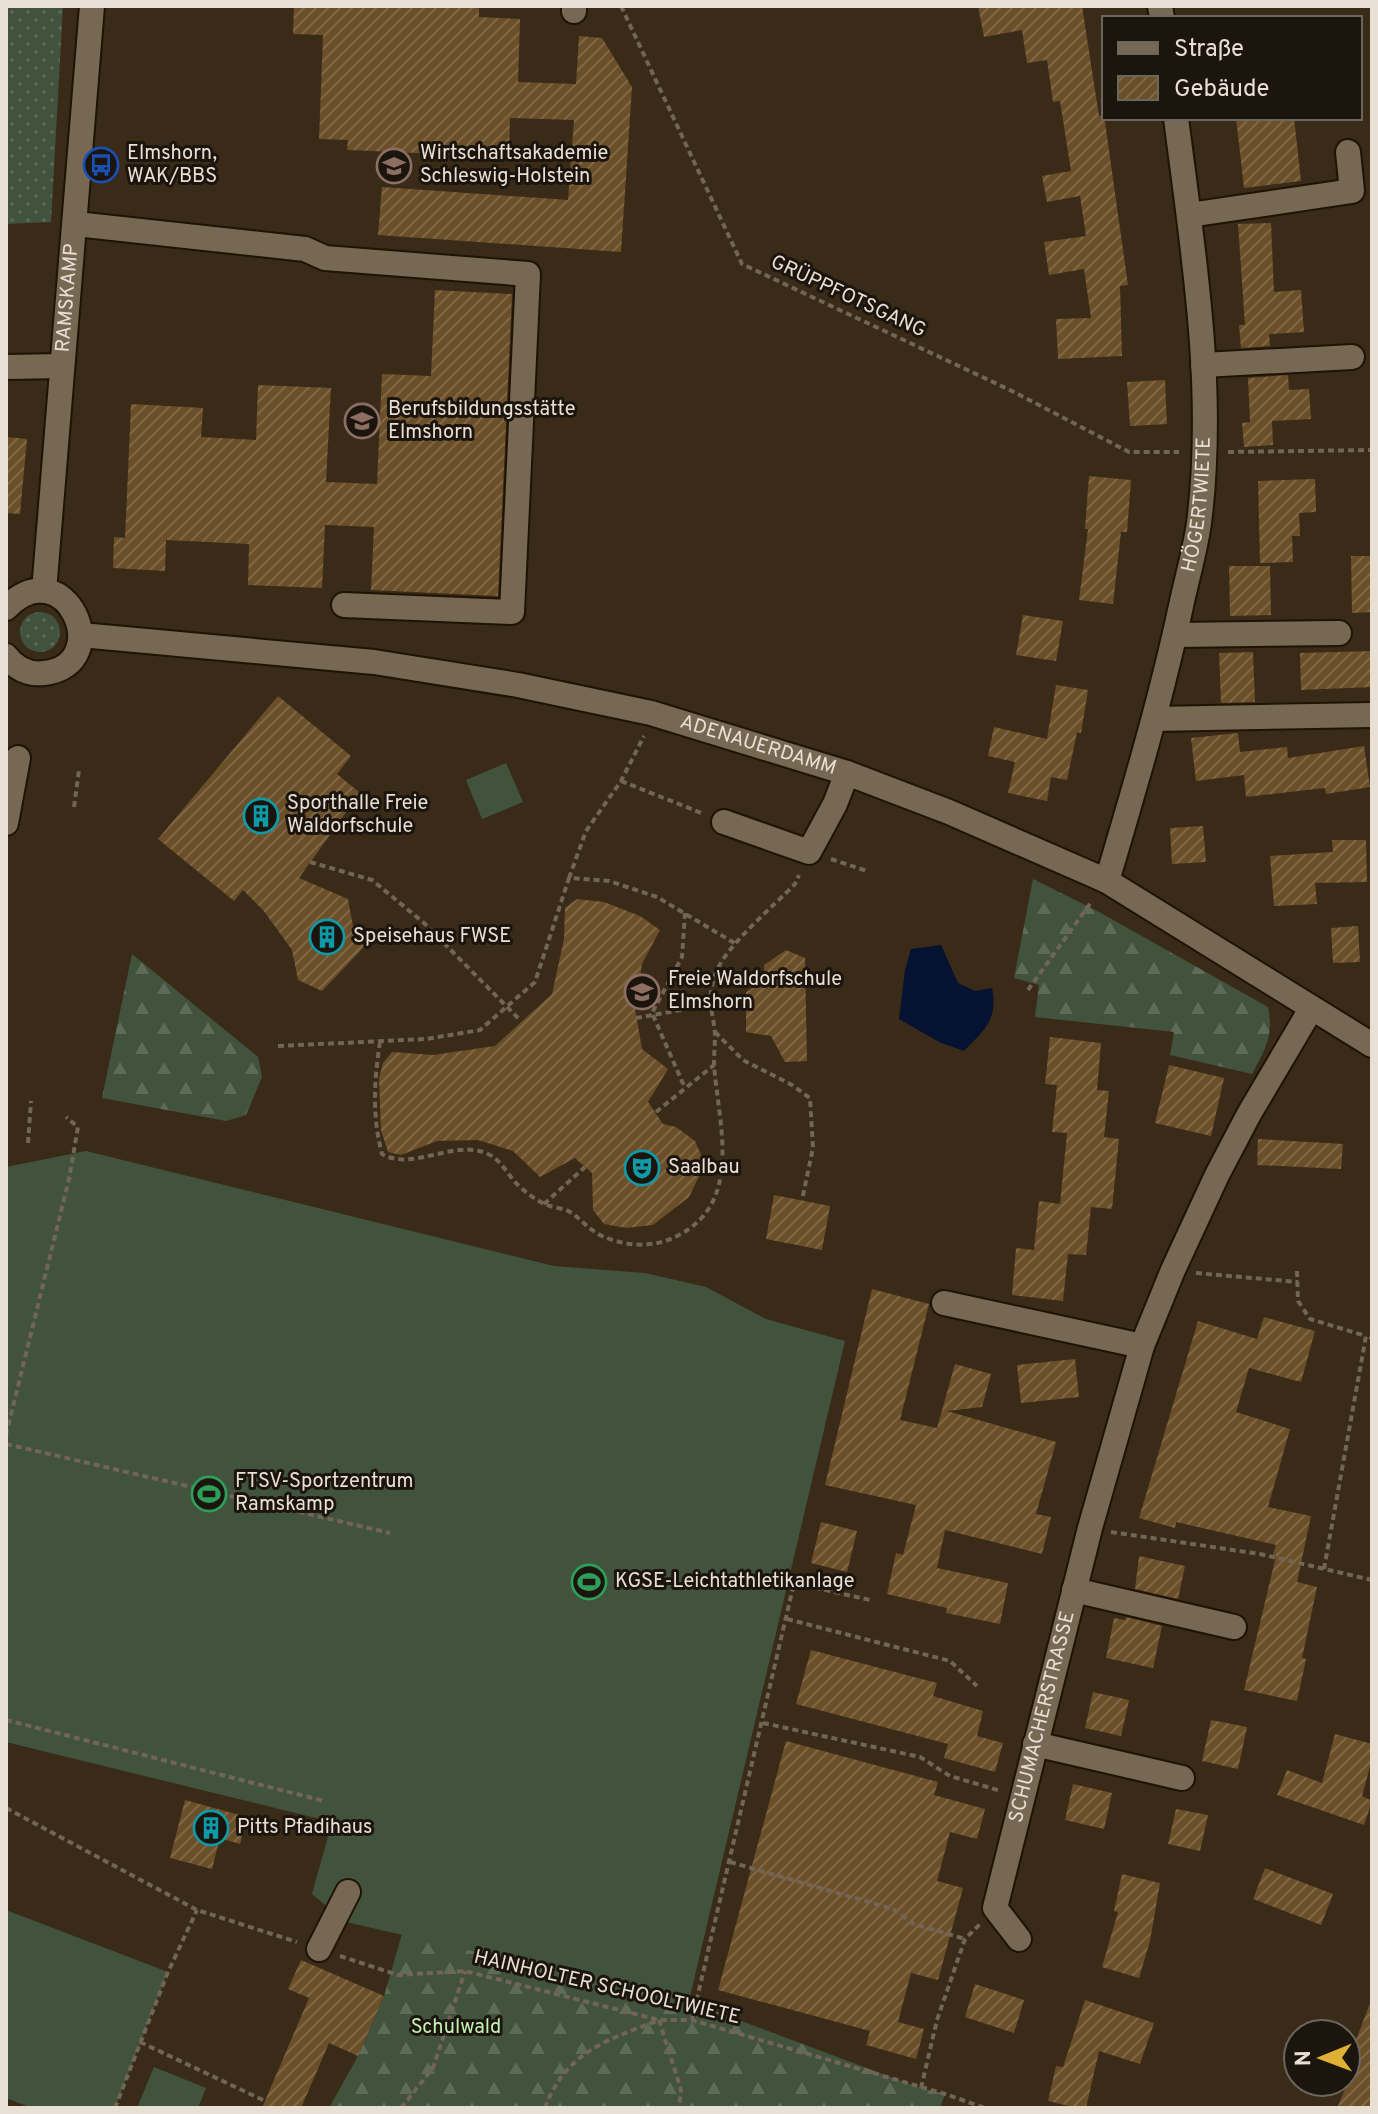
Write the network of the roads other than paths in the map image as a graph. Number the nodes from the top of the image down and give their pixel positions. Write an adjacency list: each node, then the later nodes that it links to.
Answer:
1 (92, 6): 5 (street, RAMSKAMP)
2 (1176, 120): 4 (street, HÖGERTWIETE)
3 (1348, 152): 4 (street)
4 (1189, 215): 7 (street, HÖGERTWIETE)
5 (76, 224): 8 (street, RAMSKAMP); 11 (street)
6 (1352, 357): 7 (street)
7 (1203, 365): 15 (street, HÖGERTWIETE)
8 (62, 366): 9 (street); 10 (street, RAMSKAMP)
9 (6, 367)
10 (44, 591): 12 (street); 14 (street)
11 (344, 605)
12 (6, 608)
13 (1339, 633): 15 (street)
14 (81, 635): 16 (street); 20 (street, ADENAUERDAMM)
15 (1175, 635): 18 (street, HÖGERTWIETE)
16 (6, 656)
17 (1372, 715): 18 (street)
18 (1154, 719): 23 (street, HÖGERTWIETE)
19 (18, 758): 22 (street)
20 (847, 773): 21 (street); 23 (street, ADENAUERDAMM)
21 (724, 822)
22 (6, 823)
23 (1107, 881): 24 (street, ADENAUERDAMM)
24 (1311, 1009): 25 (street, ADENAUERDAMM); 27 (street, SCHUMACHERSTRASSE)
25 (1372, 1045)
26 (944, 1303): 27 (street)
27 (1142, 1346): 28 (street, SCHUMACHERSTRASSE)
28 (1074, 1590): 29 (street); 30 (street, SCHUMACHERSTRASSE)
29 (1234, 1627)
30 (1035, 1744): 31 (street); 33 (street, SCHUMACHERSTRASSE)
31 (1182, 1778)
32 (348, 1892): 34 (street)
33 (1019, 1939)
34 (319, 1949)

